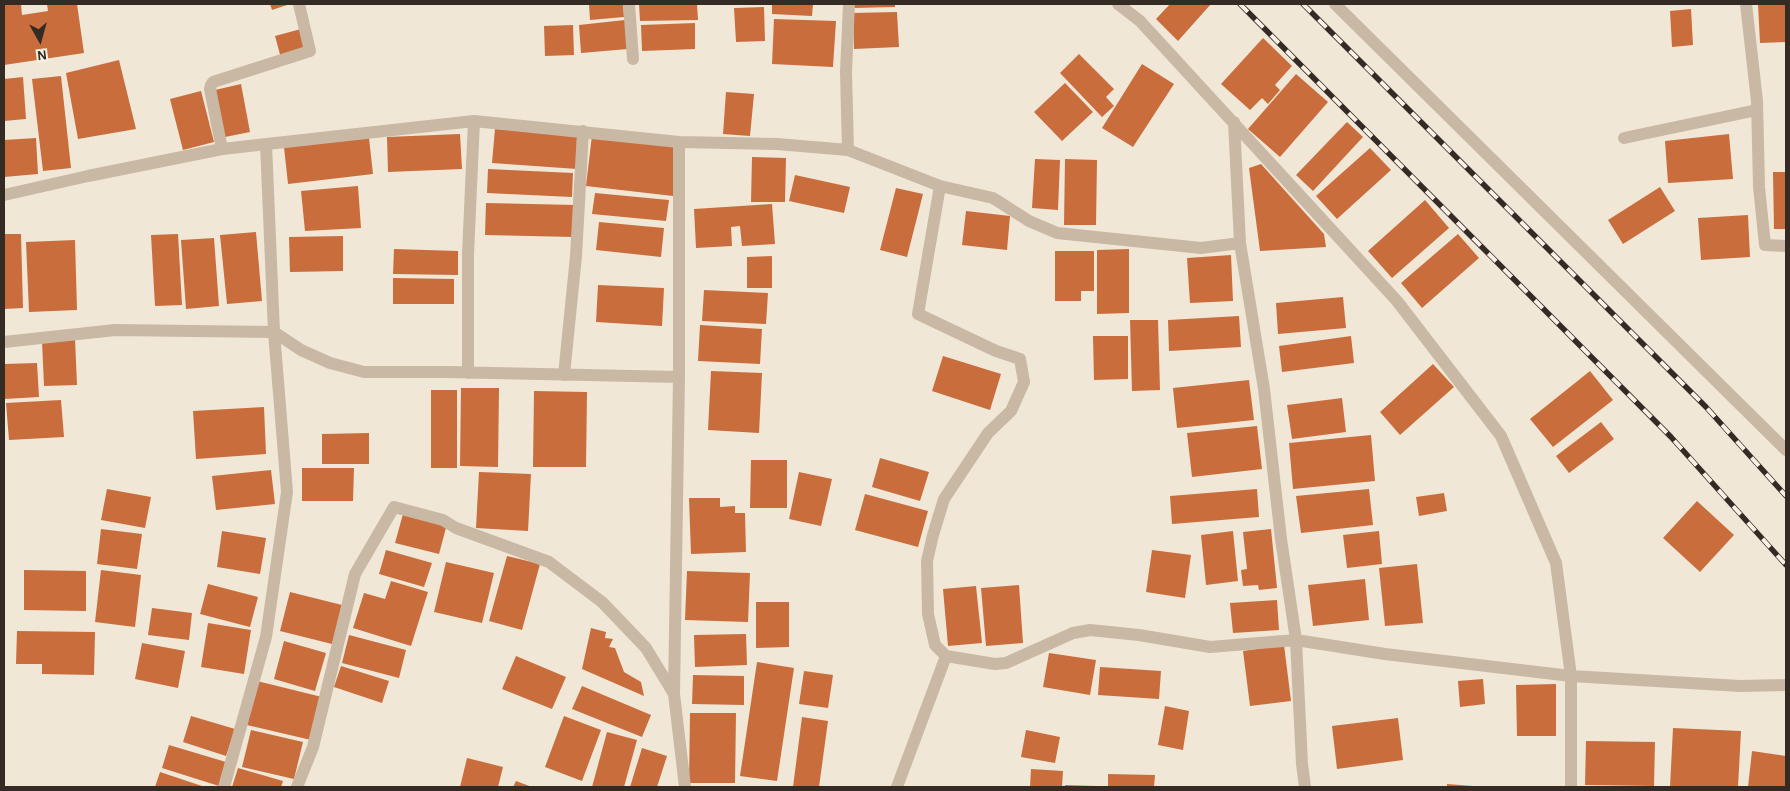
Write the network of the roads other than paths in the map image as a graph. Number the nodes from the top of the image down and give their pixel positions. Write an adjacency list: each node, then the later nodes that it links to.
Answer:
1 (299, 4): 15 (street)
2 (629, 4): 7 (street)
3 (849, 4): 16 (street)
4 (1118, 4): 10 (street)
5 (1335, 4): 26 (street)
6 (1746, 4): 8 (street)
7 (633, 59)
8 (1757, 110): 12 (street); 20 (street)
9 (474, 122): 11 (street); 14 (street); 23 (street)
10 (1234, 122): 19 (street); 29 (street)
11 (583, 131): 13 (street); 24 (street)
12 (1624, 138)
13 (680, 142): 16 (street); 25 (street)
14 (266, 144): 15 (street); 21 (street)
15 (222, 149): 18 (street)
16 (848, 150): 17 (street)
17 (940, 186): 19 (street); 28 (street)
18 (4, 195)
19 (1240, 244): 27 (street)
20 (1786, 246)
21 (274, 332): 22 (street); 23 (street); 32 (street)
22 (4, 342)
23 (468, 374): 24 (street)
24 (564, 376): 25 (street)
25 (679, 377): 31 (street)
26 (1786, 450)
27 (1296, 640): 28 (street); 29 (street); 36 (street)
28 (946, 656): 35 (street)
29 (1571, 676): 30 (street); 37 (street)
30 (1786, 685)
31 (674, 694): 33 (street); 34 (street)
32 (224, 787)
33 (297, 787)
34 (685, 787)
35 (897, 787)
36 (1305, 787)
37 (1571, 787)

